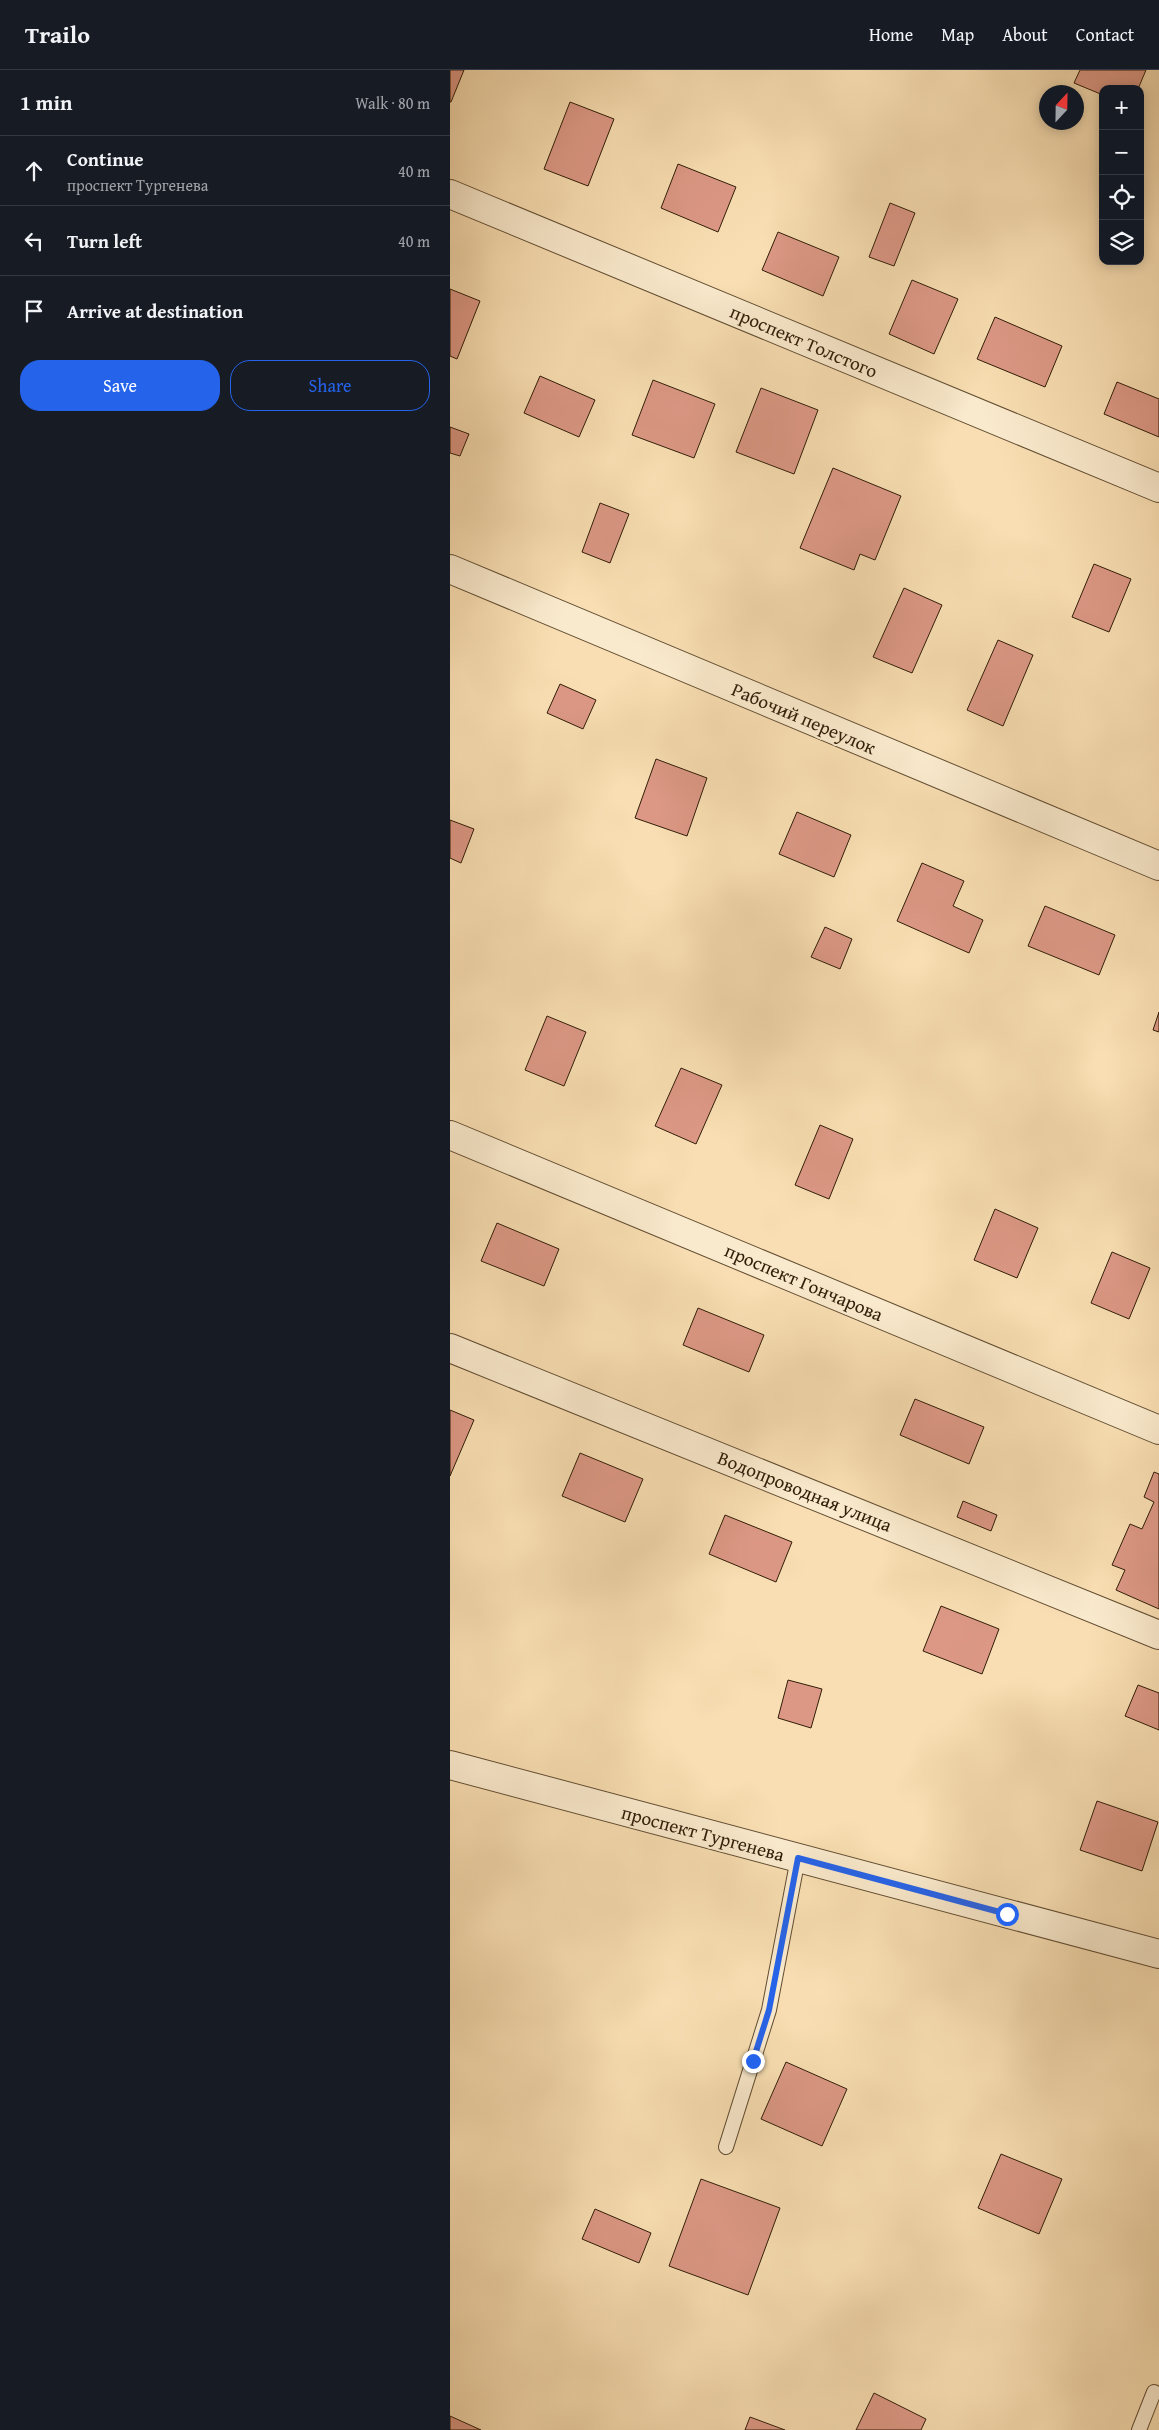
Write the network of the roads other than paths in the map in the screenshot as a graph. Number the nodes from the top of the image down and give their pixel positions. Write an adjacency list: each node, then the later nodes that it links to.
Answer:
1 (450, 194): 2 (street, проспект Толстого)
2 (1159, 488)
3 (450, 569): 4 (street, Рабочий переулок)
4 (1159, 866)
5 (450, 1135): 7 (street, проспект Гончарова)
6 (450, 1348): 8 (street, Водопроводная улица)
7 (1159, 1430)
8 (1159, 1635)
9 (450, 1765): 10 (street, проспект Тургенева)
10 (798, 1858): 11 (street, проспект Тургенева); 12 (lane)
11 (1159, 1954)
12 (726, 2147)
13 (1154, 2392): 14 (lane)
14 (1139, 2430)

